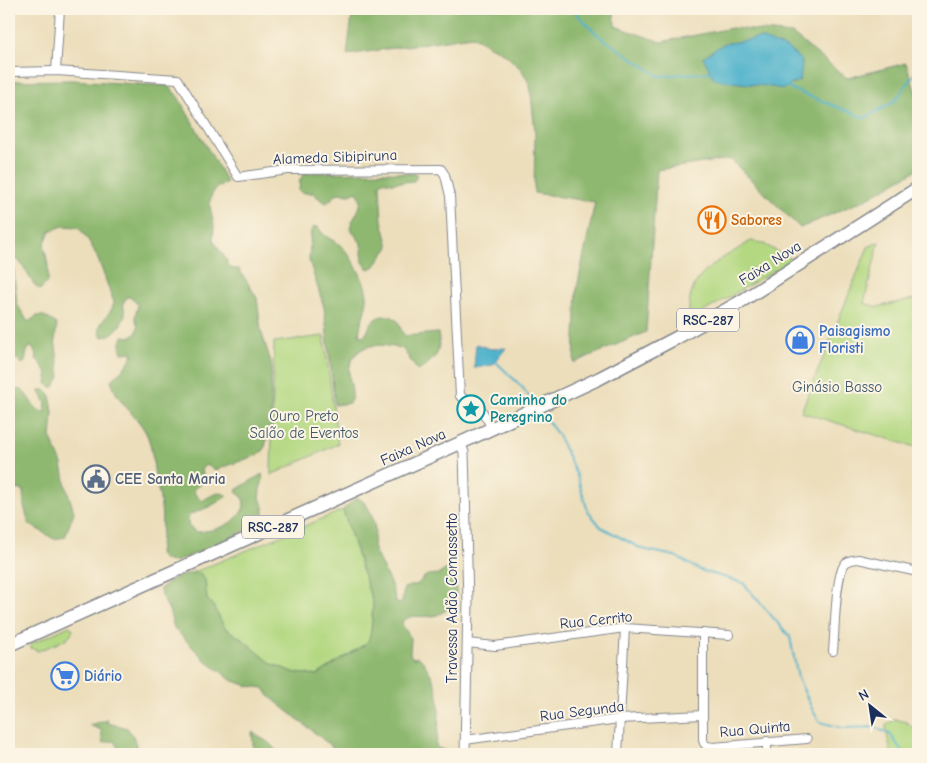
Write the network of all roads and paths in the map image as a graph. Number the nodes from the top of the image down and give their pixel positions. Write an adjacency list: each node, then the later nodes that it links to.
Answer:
1 (60, 9): 2 (street)
2 (56, 71): 3 (street, Alameda Sibipiruna); 5 (street, Alameda Sibipiruna)
3 (9, 72)
4 (918, 188): 5 (highway, Faixa Nova / RSC-287)
5 (492, 428): 6 (highway, Faixa Nova / RSC-287)
6 (460, 443): 11 (street, Travessa Adão Comassetto); 12 (highway, Faixa Nova / RSC-287)
7 (918, 572): 13 (street)
8 (625, 628): 9 (street, Rua Cerrito); 11 (street, Rua Cerrito); 15 (street)
9 (703, 633): 10 (street, Rua Cerrito); 14 (street)
10 (729, 635)
11 (467, 643): 17 (street, Travessa Adão Comassetto)
12 (9, 645)
13 (833, 651)
14 (703, 715): 15 (street, Rua Segunda); 18 (street, Rua Quinta)
15 (619, 719): 17 (street, Rua Segunda); 20 (street)
16 (808, 739): 18 (street, Rua Quinta)
17 (465, 740): 19 (street, Travessa Adão Comassetto)
18 (767, 741): 21 (street)
19 (464, 754)
20 (618, 754)
21 (767, 754)

